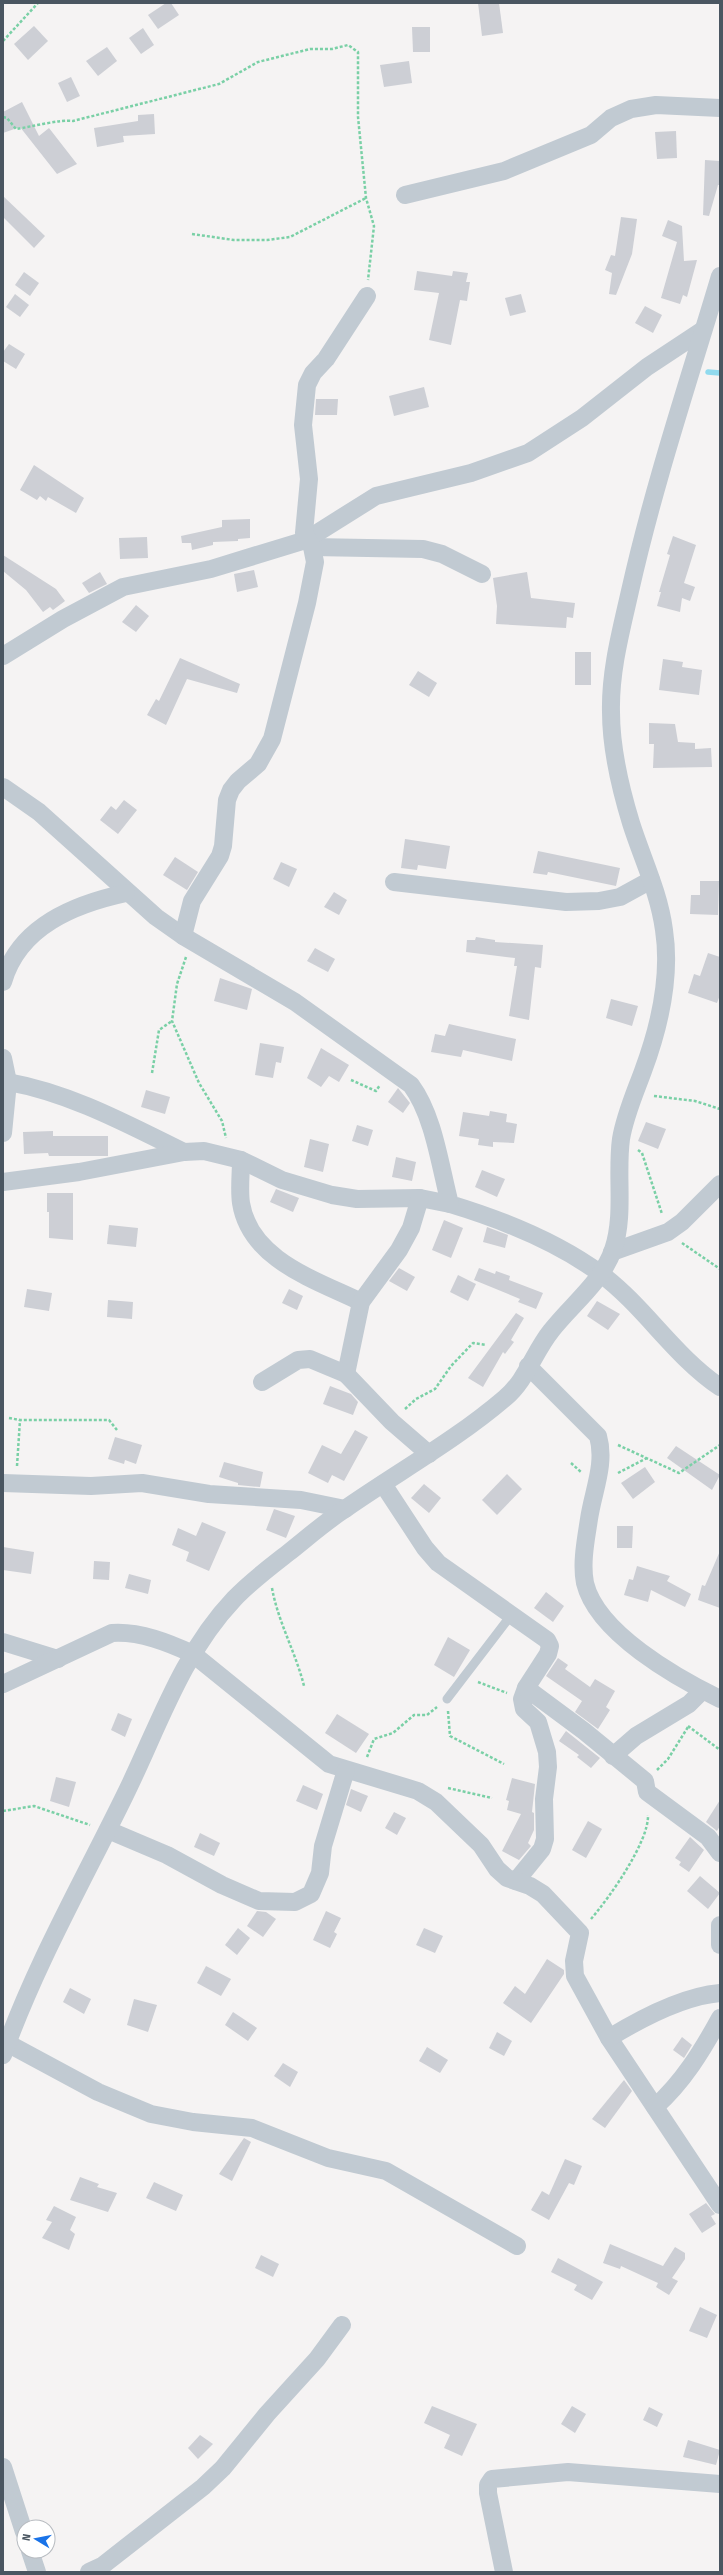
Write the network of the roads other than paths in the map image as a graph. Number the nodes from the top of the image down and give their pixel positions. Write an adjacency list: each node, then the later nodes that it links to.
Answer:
1 (720, 108): 2 (street)
2 (405, 195)
3 (720, 277): 5 (street)
4 (367, 296): 6 (street)
5 (703, 330): 6 (street); 10 (street)
6 (309, 543): 7 (street); 8 (street); 13 (street)
7 (482, 574)
8 (3, 656)
9 (3, 786): 12 (street)
10 (651, 880): 11 (street); 24 (street)
11 (394, 882)
12 (126, 892): 13 (street); 14 (street)
13 (183, 936): 23 (street)
14 (3, 982)
15 (3, 1058): 16 (street)
16 (8, 1082): 17 (street); 18 (street)
17 (3, 1133)
18 (184, 1152): 19 (street); 20 (street)
19 (234, 1158): 22 (street); 26 (street)
20 (3, 1182)
21 (720, 1184): 24 (street)
22 (420, 1198): 23 (street); 26 (street)
23 (450, 1204): 25 (street)
24 (612, 1252): 25 (street)
25 (601, 1274): 27 (street); 30 (street)
26 (360, 1302): 28 (street)
27 (528, 1366): 31 (street); 40 (street)
28 (346, 1374): 29 (street); 31 (street)
29 (262, 1382)
30 (720, 1386)
31 (429, 1454): 33 (street)
32 (10, 1483): 34 (street)
33 (383, 1484): 34 (street); 35 (street)
34 (344, 1509): 37 (street)
35 (512, 1614): 41 (street); 42 (lane)
36 (3, 1642): 38 (street)
37 (193, 1654): 38 (street); 45 (street); 46 (street)
38 (58, 1658): 39 (street)
39 (3, 1684)
40 (702, 1690): 43 (street); 44 (street)
41 (524, 1693): 44 (street); 48 (street)
42 (447, 1699)
43 (720, 1700)
44 (613, 1756): 47 (street)
45 (352, 1772): 46 (street); 48 (street)
46 (108, 1830): 54 (street)
47 (720, 1853)
48 (516, 1881): 53 (street)
49 (720, 1925): 50 (street)
50 (720, 1945)
51 (720, 1993): 53 (street)
52 (720, 2018): 55 (street)
53 (610, 2038): 55 (street)
54 (5, 2049): 57 (street)
55 (655, 2107): 56 (street)
56 (720, 2205)
57 (517, 2246)
58 (342, 2325): 64 (street)
59 (3, 2467): 61 (street)
60 (720, 2484): 65 (street)
61 (20, 2519)
62 (33, 2559): 63 (street)
63 (37, 2572)
64 (89, 2572)
65 (504, 2572)

